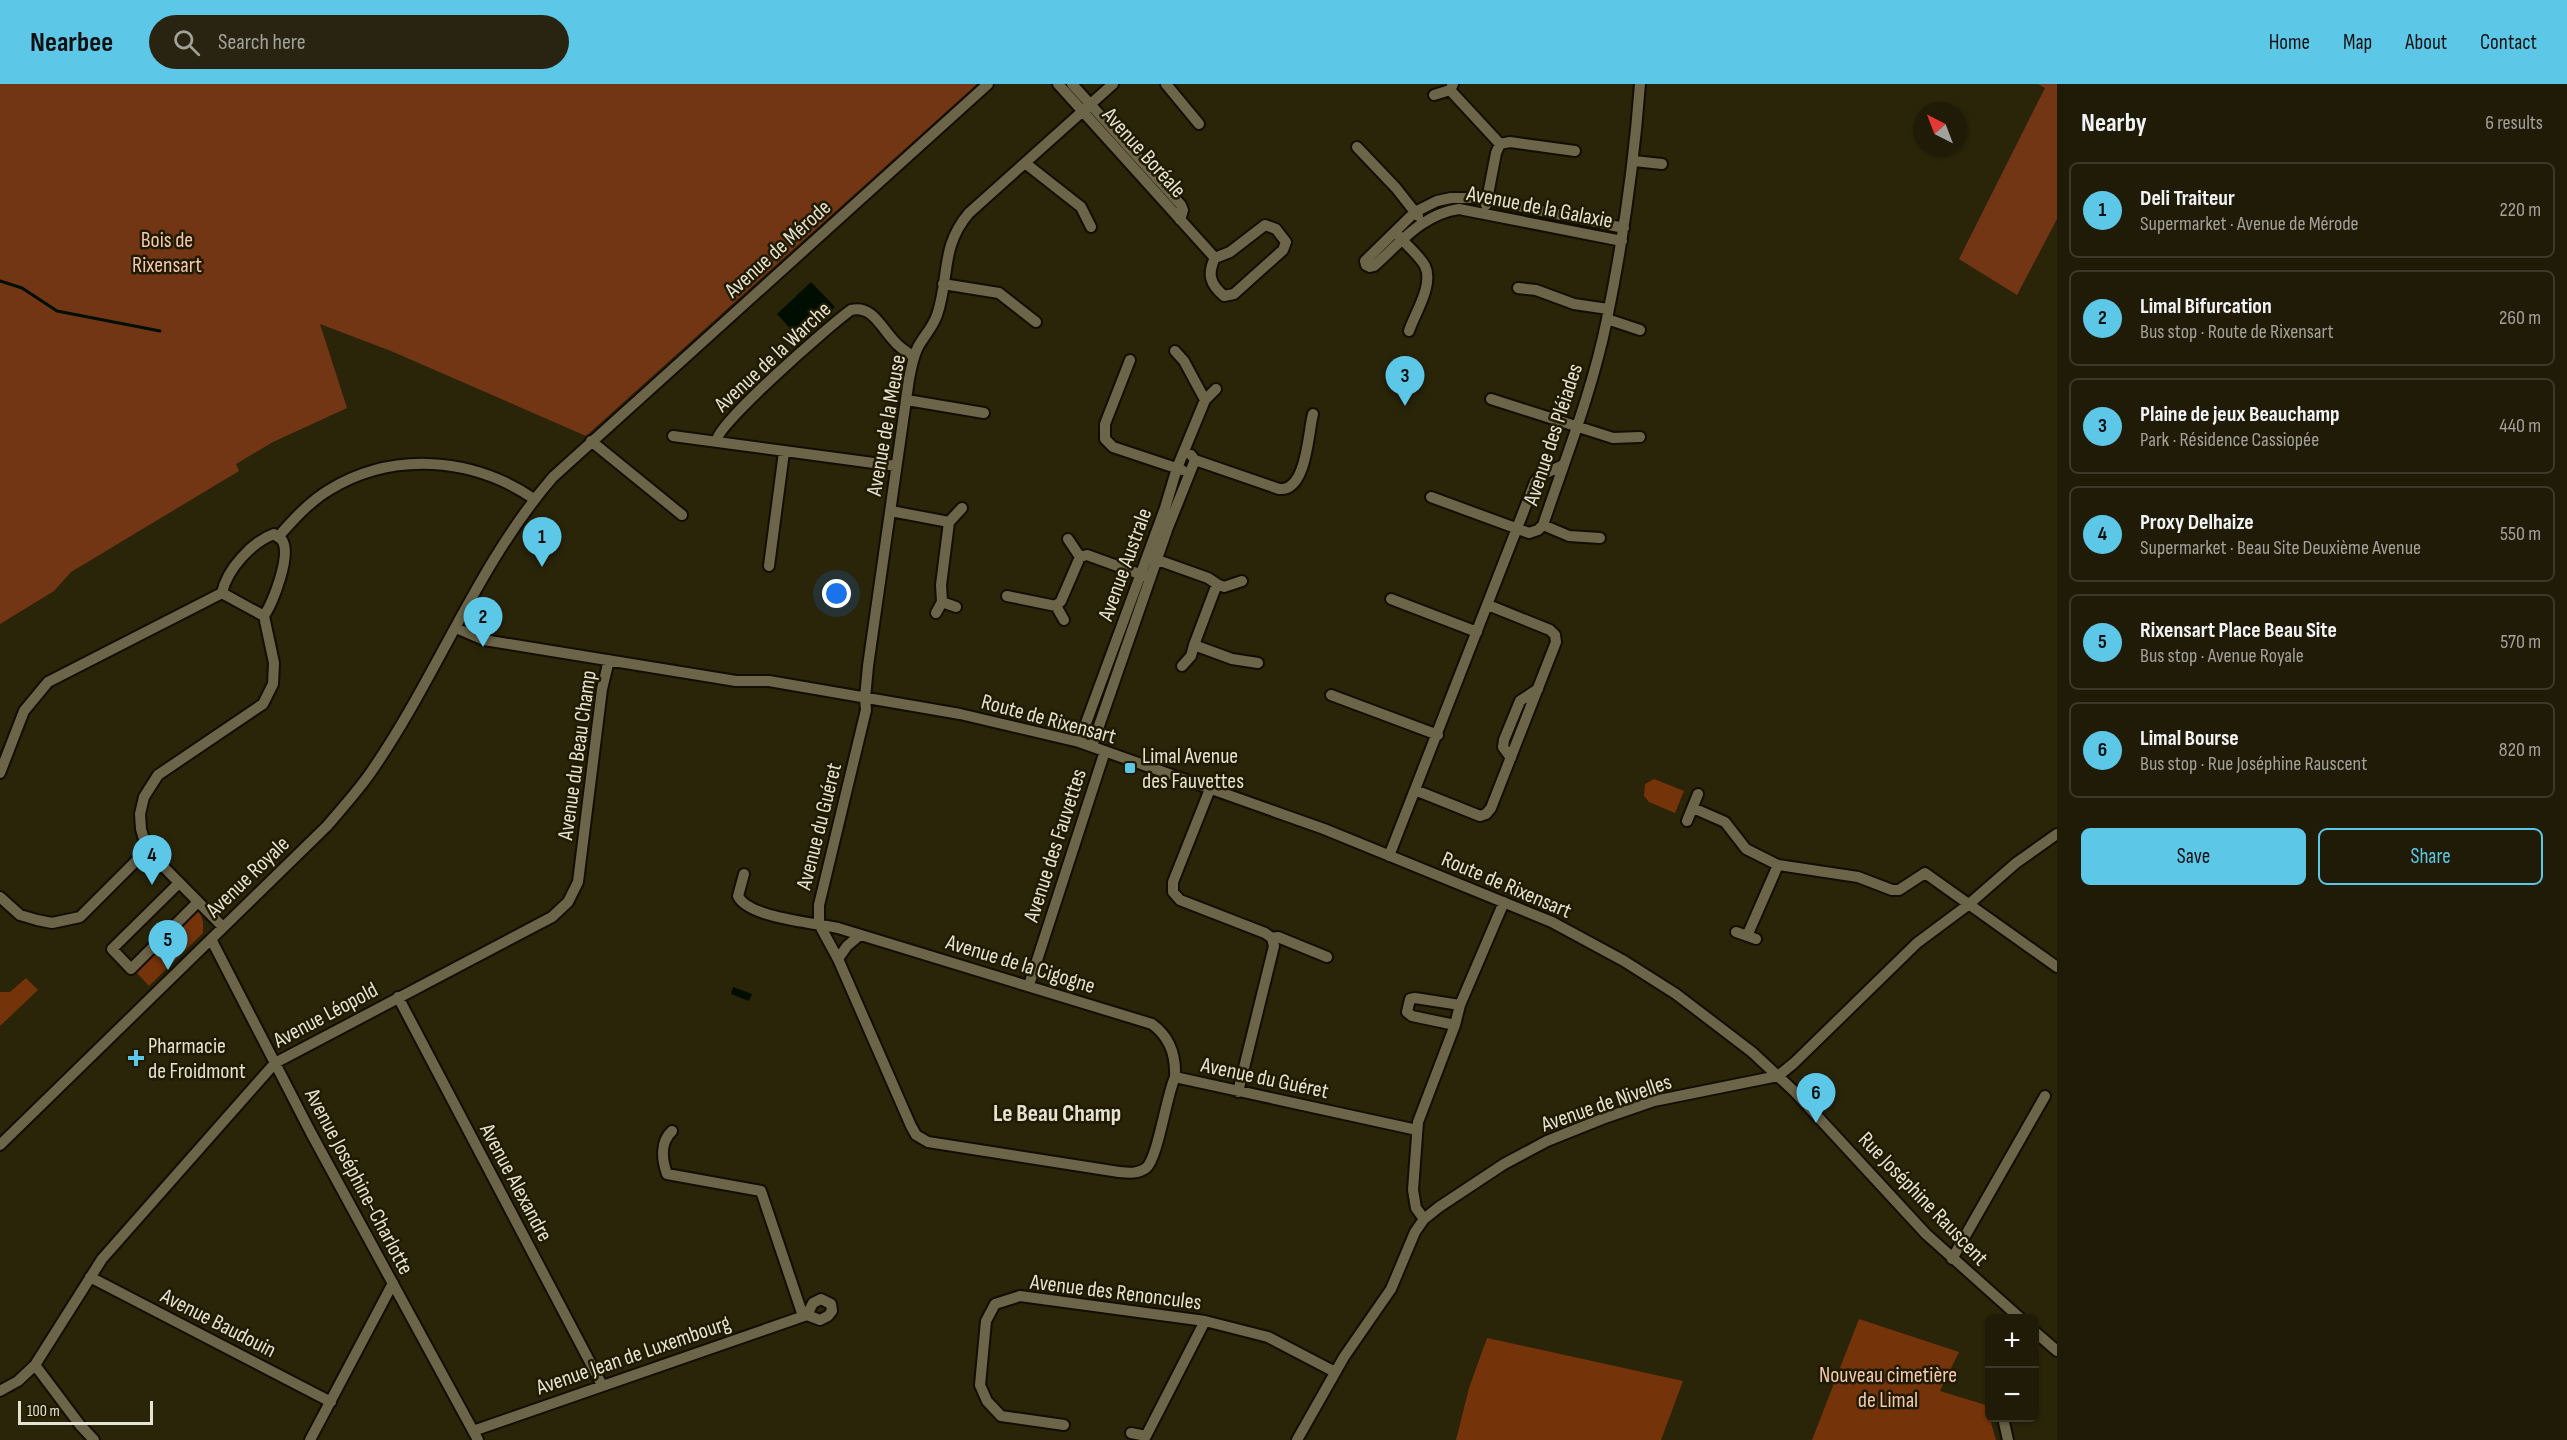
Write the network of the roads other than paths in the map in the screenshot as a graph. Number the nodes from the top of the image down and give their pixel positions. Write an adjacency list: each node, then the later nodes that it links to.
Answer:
1 (988, 84): 46 (street, Avenue de Mérode)
2 (1058, 84): 9 (street, Avenue Boréale)
3 (1072, 84): 9 (street, Avenue Boréale)
4 (1113, 84): 9 (street, Avenue de la Meuse)
5 (1166, 84): 10 (street)
6 (1640, 84): 14 (street, Avenue des Pléiades)
7 (1451, 87): 8 (street); 11 (street)
8 (1434, 95)
9 (1086, 107): 15 (street, Avenue de la Meuse); 26 (street, Avenue Boréale)
10 (1199, 124)
11 (1500, 144): 13 (street); 17 (street)
12 (1357, 147): 18 (street)
13 (1575, 152)
14 (1635, 160): 16 (street); 22 (street, Avenue des Pléiades)
15 (1025, 163): 21 (street); 27 (street, Avenue de la Meuse)
16 (1662, 164)
17 (1487, 200): 18 (street, Avenue de la Galaxie); 19 (street); 22 (street, Avenue de la Galaxie)
18 (1415, 212): 20 (street); 23 (street, Avenue de la Galaxie)
19 (1484, 212): 20 (street, Avenue de la Galaxie); 25 (street, Avenue de la Galaxie)
20 (1422, 222): 24 (street, Avenue de la Galaxie)
21 (1090, 226)
22 (1624, 228): 25 (street, Avenue des Pléiades)
23 (1395, 231): 24 (street); 24 (street, Avenue de la Galaxie)
24 (1403, 240): 32 (street)
25 (1622, 241): 29 (street, Avenue des Pléiades)
26 (1215, 258): 26 (street)
27 (943, 284): 30 (street); 34 (street, Avenue de la Meuse)
28 (1518, 288): 29 (street)
29 (1608, 314): 31 (street); 42 (street, Avenue des Pléiades)
30 (1036, 322)
31 (1640, 330)
32 (1409, 331)
33 (1174, 351): 39 (street)
34 (914, 357): 38 (street, Avenue de la Meuse); 45 (street, Avenue de la Warche)
35 (1130, 360): 52 (street)
36 (1216, 389): 39 (street, Avenue Australe)
37 (1491, 399): 42 (street)
38 (907, 400): 40 (street); 51 (street, Avenue de la Meuse)
39 (1205, 400): 47 (street, Avenue Australe)
40 (984, 412)
41 (1313, 414): 49 (street)
42 (1577, 426): 44 (street); 50 (street, Avenue des Pléiades)
43 (673, 436): 45 (street, Avenue de la Warche)
44 (1640, 437)
45 (717, 440): 48 (street, Avenue de la Warche)
46 (591, 441): 55 (street, Avenue de Mérode); 58 (street)
47 (1184, 450): 49 (street); 52 (street, Avenue Australe)
48 (784, 452): 51 (street, Avenue de la Warche); 68 (street)
49 (1195, 460): 53 (street, Avenue Australe)
50 (1563, 465): 60 (street, Avenue des Pléiades); 61 (street)
51 (896, 466): 57 (street, Avenue de la Meuse)
52 (1177, 468): 53 (street); 65 (street, Avenue Australe)
53 (1188, 472): 67 (street, Avenue Australe)
54 (1431, 497): 61 (street)
55 (534, 499): 62 (street); 83 (street, Avenue de Mérode)
56 (962, 508): 59 (street)
57 (891, 511): 59 (street); 90 (street, Avenue de la Meuse)
58 (682, 515)
59 (949, 522): 76 (street)
60 (1543, 525): 61 (street, Avenue des Pléiades); 63 (street)
61 (1517, 527): 77 (street, Avenue des Pléiades)
62 (278, 537): 73 (street); 81 (street)
63 (1600, 538)
64 (1068, 539): 66 (street)
65 (1147, 555): 67 (street); 69 (street, Avenue Australe)
66 (1080, 556): 69 (street); 78 (street)
67 (1158, 560): 70 (street, Avenue Australe); 72 (street)
68 (769, 566)
69 (1139, 574): 70 (street); 92 (street, Avenue Australe)
70 (1151, 579): 93 (street, Avenue Australe)
71 (1242, 581): 72 (street)
72 (1216, 584): 85 (street)
73 (222, 592): 81 (street); 95 (street)
74 (1007, 596): 78 (street)
75 (1390, 599): 84 (street)
76 (942, 602): 79 (street); 80 (street)
77 (1488, 605): 84 (street, Avenue des Pléiades); 97 (street)
78 (1056, 606): 82 (street)
79 (956, 607)
80 (936, 613)
81 (264, 616): 102 (street)
82 (1065, 620)
83 (456, 628): 86 (street, Route de Rixensart); 113 (street, Avenue Royale)
84 (1477, 632): 91 (street, Avenue des Pléiades)
85 (1194, 645): 87 (street); 88 (street)
86 (609, 660): 90 (street, Route de Rixensart); 103 (street, Avenue du Beau Champ)
87 (1258, 663)
88 (1182, 666)
89 (1331, 695): 91 (street)
90 (865, 698): 92 (street, Route de Rixensart); 112 (street, Avenue du Guéret)
91 (1438, 735): 97 (street, Avenue des Pléiades)
92 (1079, 742): 93 (street, Route de Rixensart)
93 (1092, 747): 94 (street, Route de Rixensart)
94 (1105, 751): 96 (street, Route de Rixensart); 121 (street, Avenue des Fauvettes)
95 (0, 773)
96 (1210, 789): 104 (street, Route de Rixensart); 116 (street)
97 (1415, 790): 104 (street, Avenue des Pléiades)
98 (1698, 794): 99 (street)
99 (1693, 808): 100 (street); 105 (street)
100 (1687, 821)
101 (2057, 834): 111 (street, Avenue de Nivelles)
102 (147, 850): 107 (street); 108 (street)
103 (582, 855): 122 (street, Avenue Léopold)
104 (1389, 856): 110 (street, Route de Rixensart)
105 (1778, 865): 111 (street); 114 (street)
106 (744, 874): 112 (street, Avenue de la Cigogne)
107 (179, 883): 109 (street); 109 (street)
108 (0, 897)
109 (198, 902): 113 (street)
110 (1504, 902): 123 (street); 126 (street, Route de Rixensart)
111 (1968, 905): 120 (street); 126 (street, Avenue de Nivelles)
112 (819, 924): 115 (street, Avenue de la Cigogne); 119 (street, Avenue du Guéret)
113 (223, 927): 117 (street, Avenue Royale)
114 (1736, 932)
115 (860, 936): 119 (street); 121 (street, Avenue de la Cigogne)
116 (1272, 938): 118 (street); 128 (street)
117 (211, 939): 125 (street, Avenue Joséphine-Charlotte); 132 (street, Avenue Royale)
118 (1327, 957)
119 (838, 959): 127 (street, Avenue du Guéret)
120 (2057, 966)
121 (1029, 986): 127 (street, Avenue de la Cigogne)
122 (398, 997): 125 (street, Avenue Léopold); 143 (street, Avenue Alexandre)
123 (1460, 1005): 124 (street); 124 (street)
124 (1455, 1025): 130 (street)
125 (274, 1064): 135 (street, Avenue Léopold); 136 (street, Avenue Joséphine-Charlotte)
126 (1778, 1076): 133 (street, Avenue de Nivelles); 134 (street, Rue Joséphine Rauscent)
127 (1175, 1077): 128 (street, Avenue du Guéret)
128 (1238, 1092): 130 (street, Avenue du Guéret)
129 (2045, 1096): 134 (street)
130 (1417, 1130): 133 (street)
131 (672, 1131): 143 (street, Avenue Jean de Luxembourg)
132 (0, 1145)
133 (1424, 1219): 142 (street, Avenue de Nivelles)
134 (1952, 1258): 137 (street, Rue Joséphine Rauscent)
135 (90, 1277): 141 (street, Avenue Léopold); 145 (street, Avenue Baudouin)
136 (393, 1283): 145 (street); 149 (street, Avenue Joséphine-Charlotte)
137 (2015, 1314)
138 (1205, 1321): 142 (street, Avenue des Renoncules); 147 (street, Avenue des Renoncules); 148 (street)
139 (2039, 1335): 140 (street)
140 (2057, 1351)
141 (35, 1365): 144 (street, Avenue Léopold); 150 (street)
142 (1335, 1372): 152 (street, Avenue de Nivelles)
143 (602, 1385): 149 (street, Avenue Jean de Luxembourg)
144 (0, 1391)
145 (331, 1402): 151 (street)
146 (2004, 1422): 153 (street)
147 (1064, 1425)
148 (1131, 1433)
149 (475, 1435)
150 (94, 1440)
151 (310, 1440)
152 (1297, 1440)
153 (2008, 1440)

